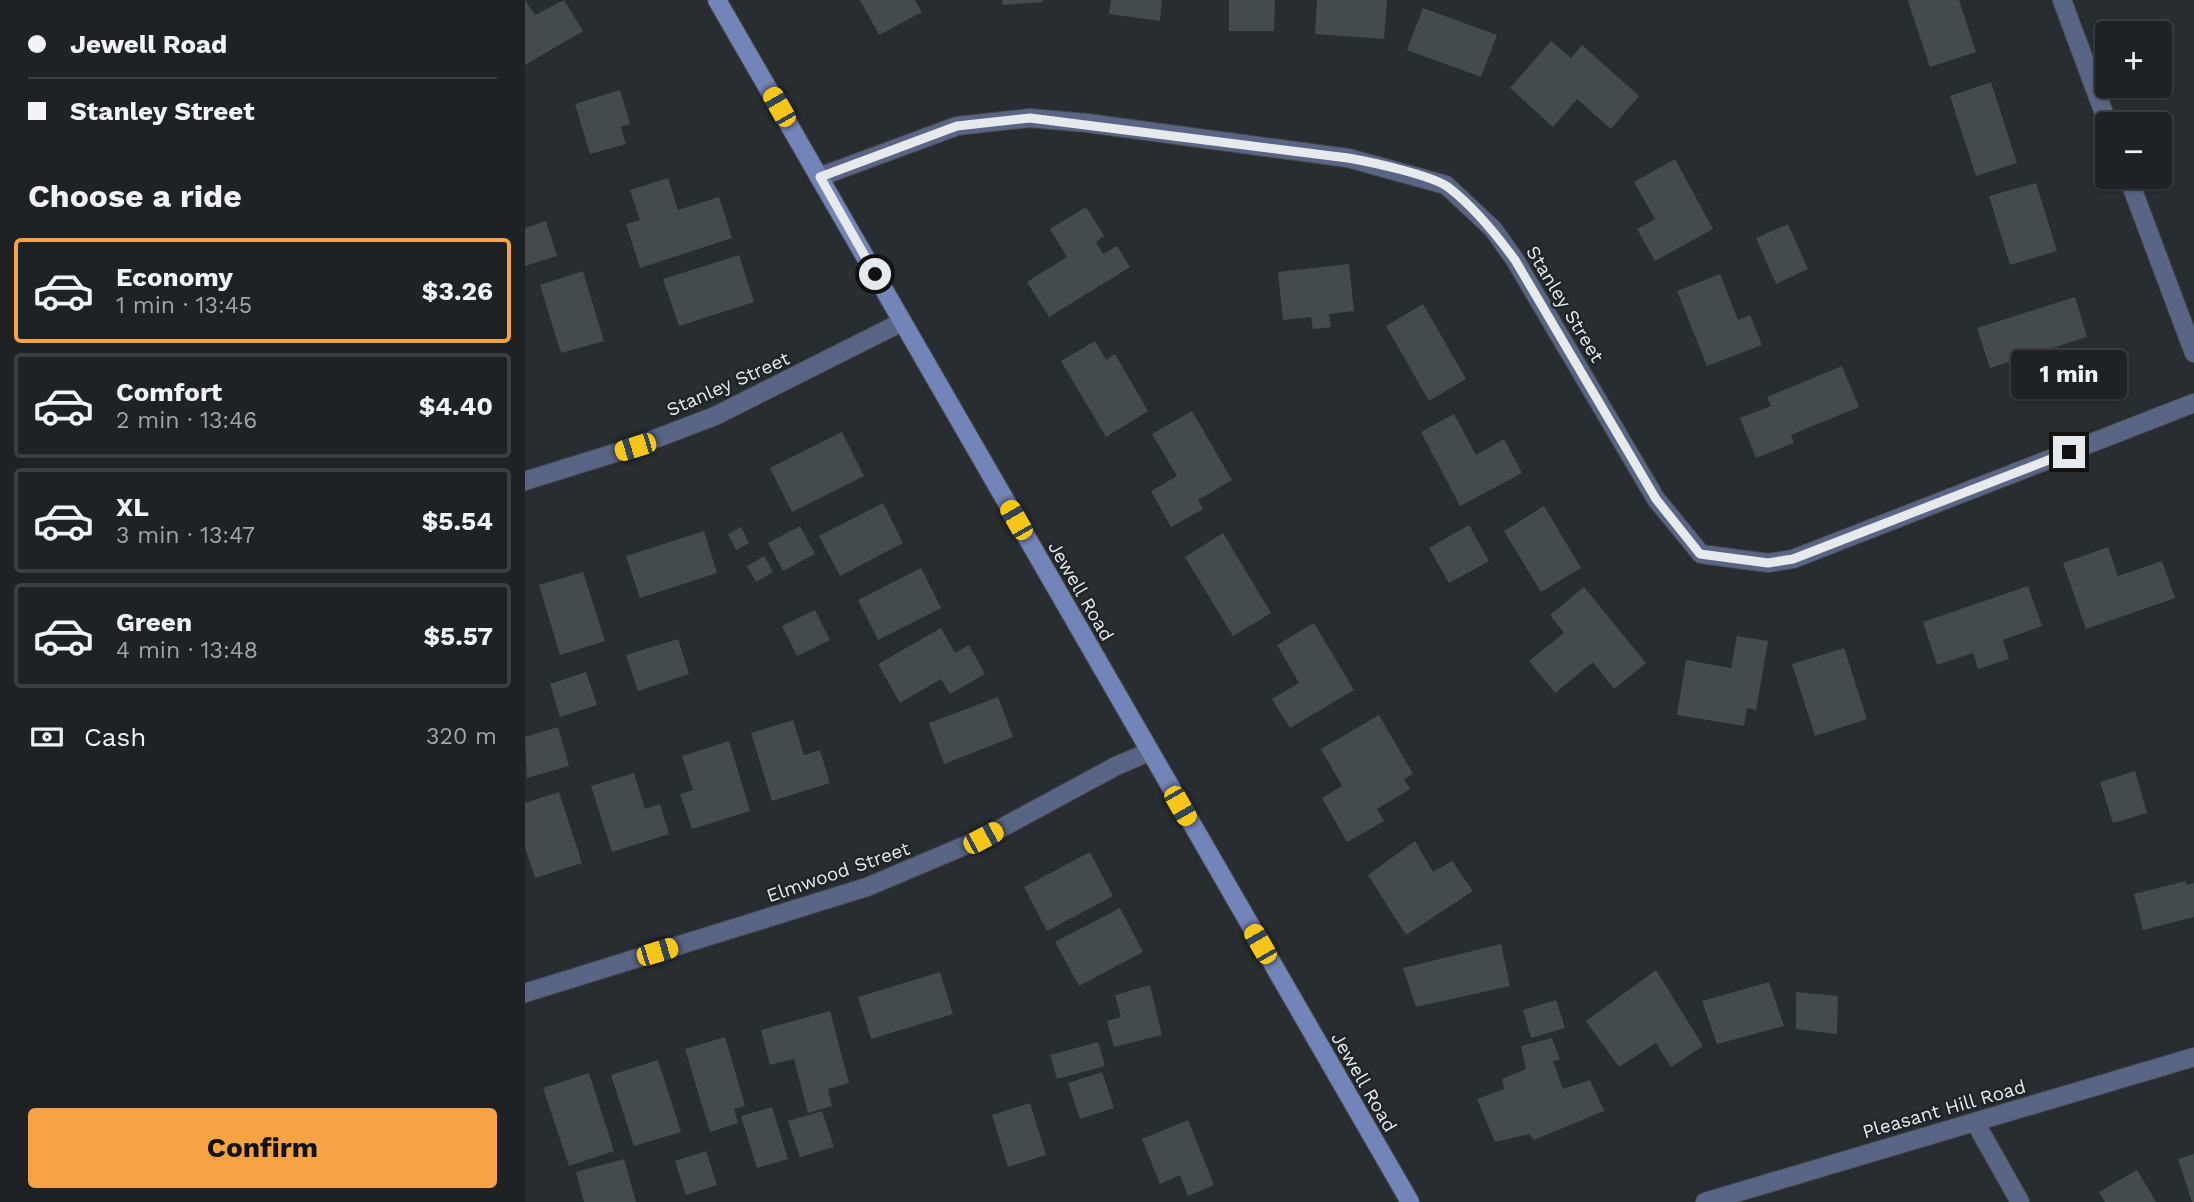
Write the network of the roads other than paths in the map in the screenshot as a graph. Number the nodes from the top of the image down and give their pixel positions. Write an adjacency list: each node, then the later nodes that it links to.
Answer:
1 (717, 0): 4 (street, Jewell Road)
2 (2062, 0): 3 (street)
3 (2104, 112)
4 (820, 177): 6 (street, Jewell Road); 8 (street, Stanley Street)
5 (2132, 189): 7 (street)
6 (902, 323): 9 (street, Stanley Street); 10 (street, Jewell Road)
7 (2194, 353)
8 (2194, 403)
9 (525, 481)
10 (1149, 752): 11 (street, Elmwood Street); 14 (street, Jewell Road)
11 (525, 993)
12 (2194, 1057): 13 (street, Pleasant Hill Road)
13 (1975, 1122): 15 (street, Pleasant Hill Road); 16 (street)
14 (1410, 1202)
15 (1705, 1202)
16 (2020, 1202)

